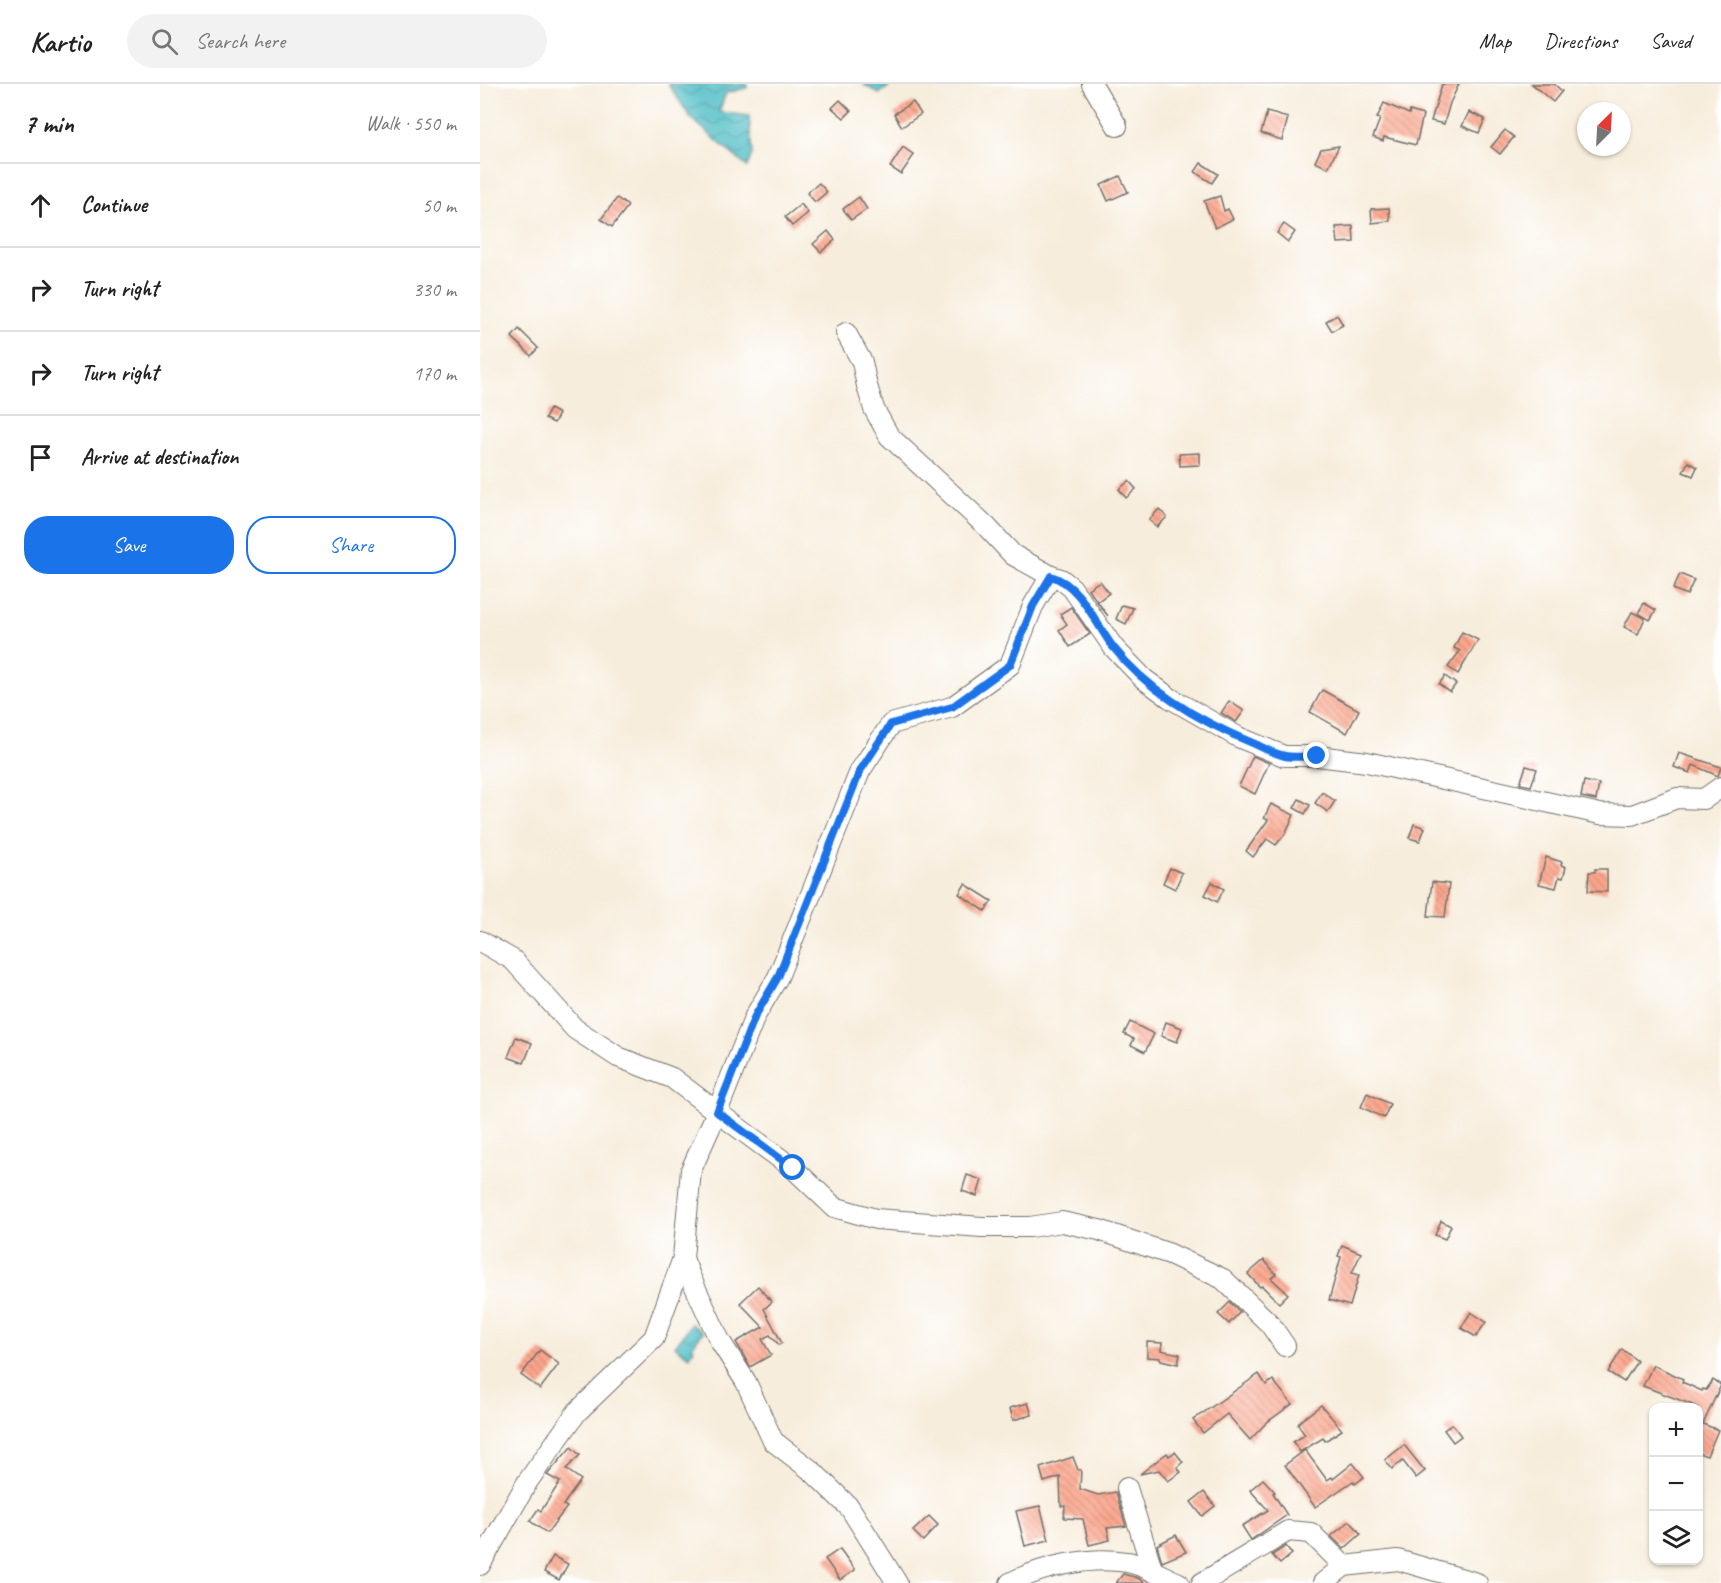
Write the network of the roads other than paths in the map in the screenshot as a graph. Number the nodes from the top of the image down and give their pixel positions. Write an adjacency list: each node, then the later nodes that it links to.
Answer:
1 (1092, 84): 2 (street)
2 (1117, 126)
3 (846, 333): 4 (street)
4 (1051, 576): 5 (street); 7 (street)
5 (1721, 787)
6 (480, 941): 7 (street)
7 (717, 1112): 8 (street); 9 (street)
8 (683, 1258): 11 (street); 14 (street)
9 (1285, 1347)
10 (1127, 1488): 13 (street)
11 (480, 1565)
12 (1344, 1566): 17 (street); 18 (street); 19 (street)
13 (1153, 1572): 15 (street); 16 (street)
14 (897, 1583)
15 (1010, 1583)
16 (1179, 1583)
17 (1202, 1583)
18 (1323, 1583)
19 (1477, 1583)

